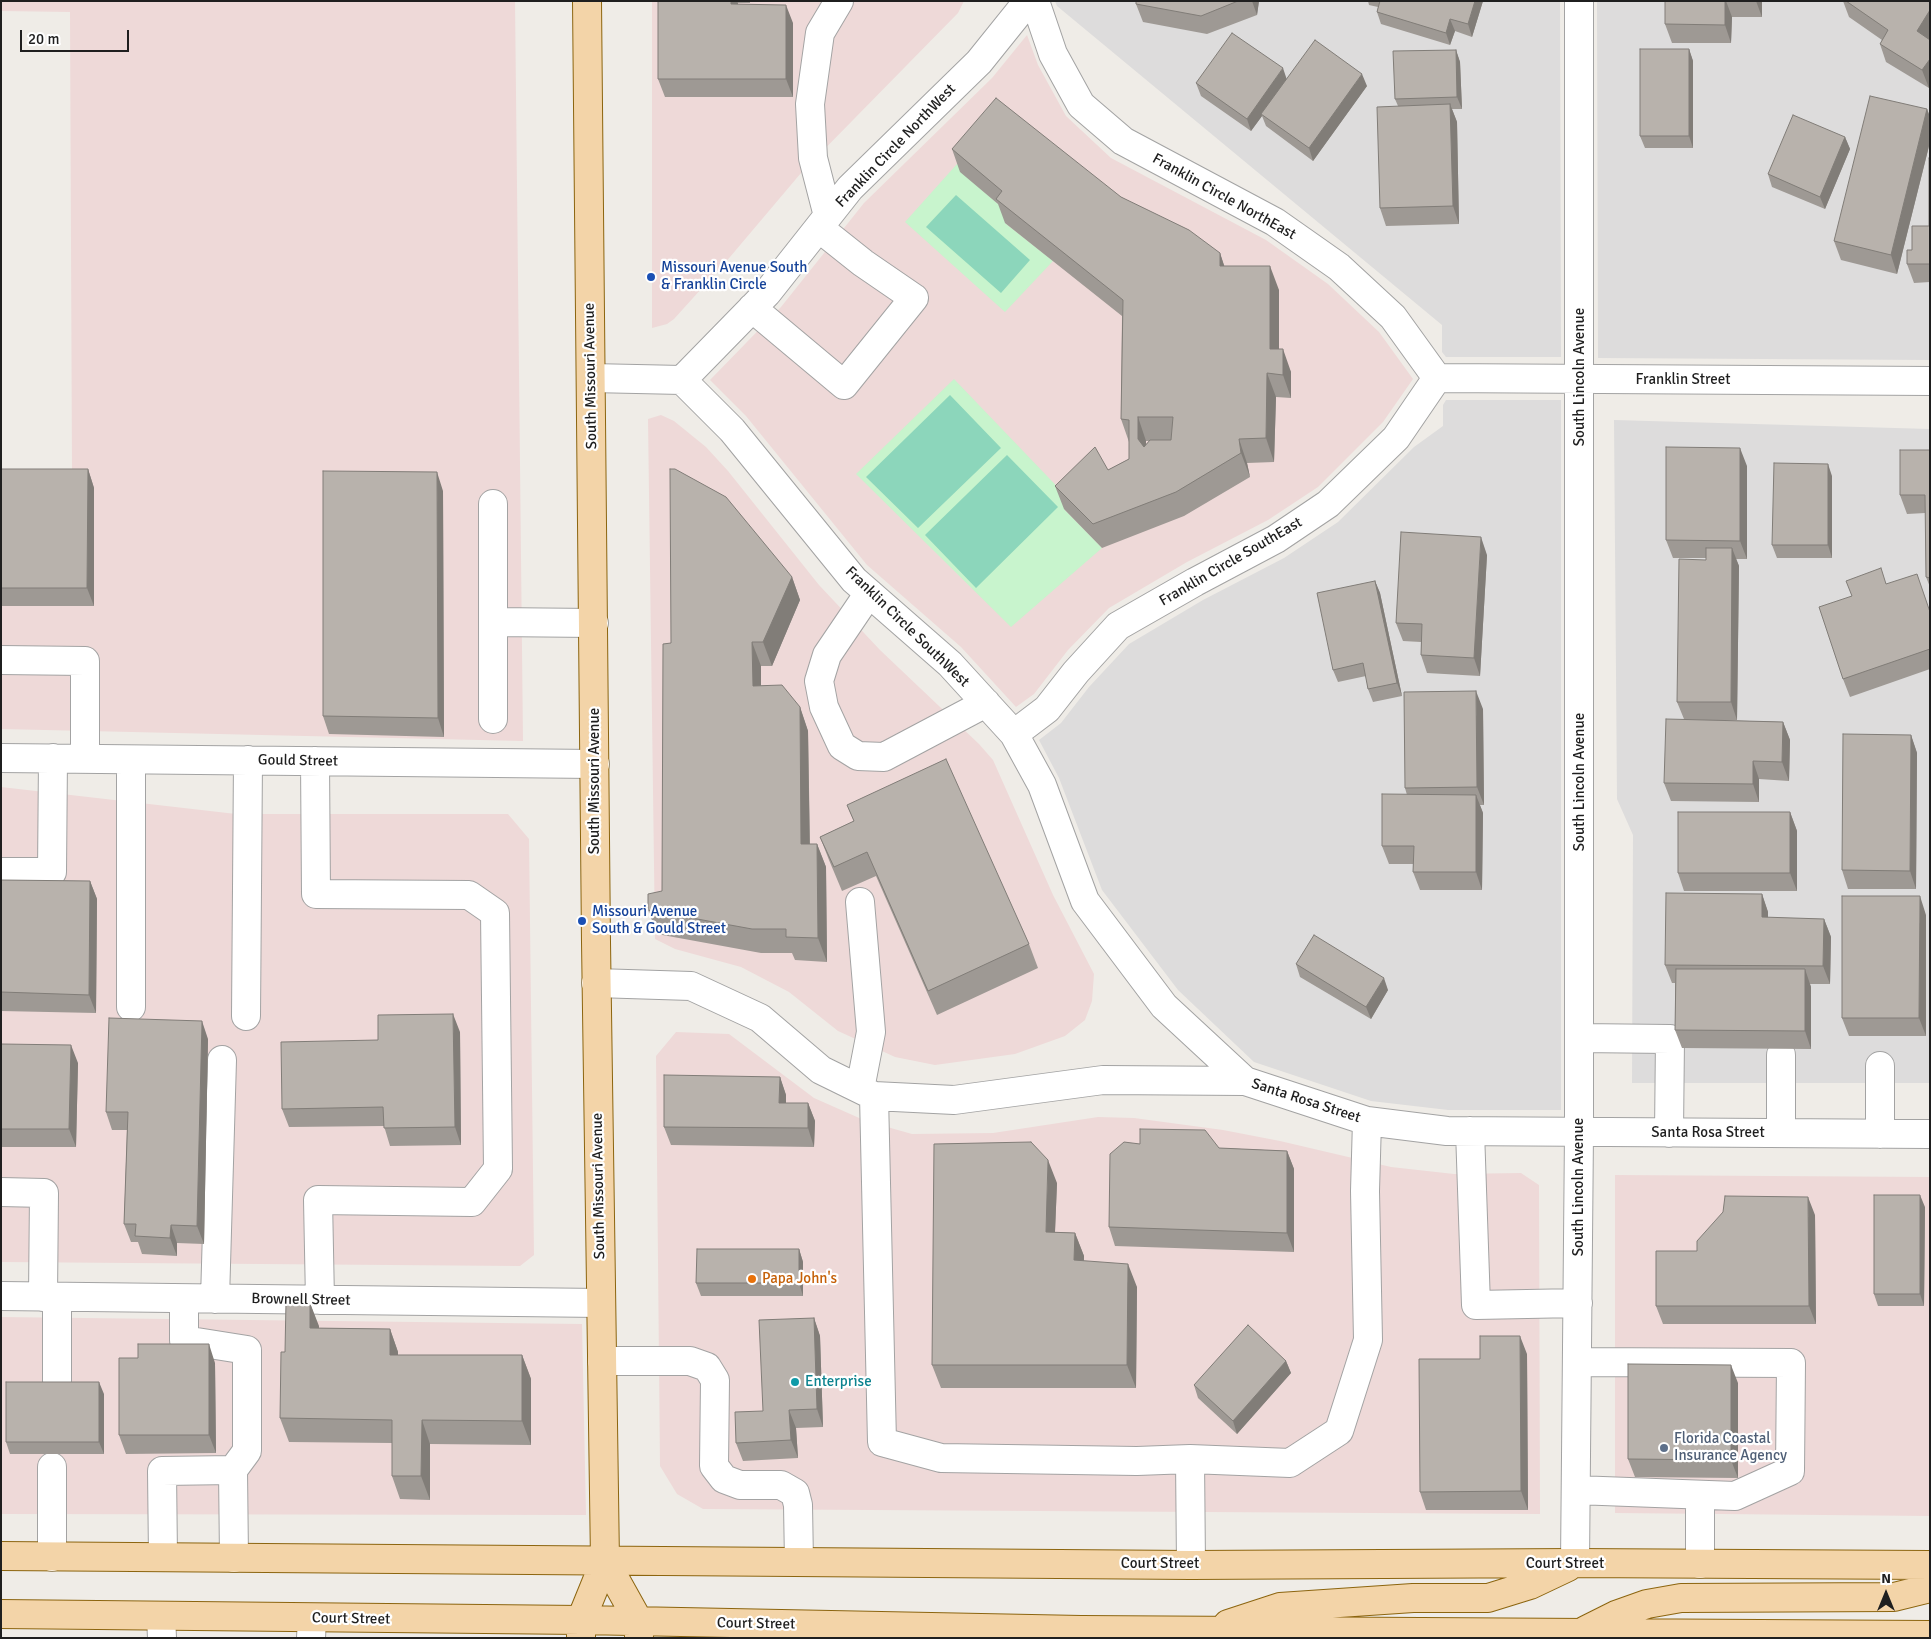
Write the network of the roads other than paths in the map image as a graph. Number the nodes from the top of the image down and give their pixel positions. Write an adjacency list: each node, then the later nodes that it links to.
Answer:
1 (588, 1): 8 (main road, South Missouri Avenue)
2 (839, 1): 6 (street)
3 (1028, 1): 6 (street, Franklin Circle NorthWest)
4 (1036, 1): 9 (street, Franklin Circle NorthEast)
5 (1579, 1): 10 (street, South Lincoln Avenue)
6 (824, 222): 7 (street, Franklin Circle NorthWest); 7 (street)
7 (752, 308): 11 (street, Franklin Circle NorthWest)
8 (591, 378): 11 (street); 16 (main road, South Missouri Avenue)
9 (1437, 378): 10 (street, Franklin Street); 20 (street, Franklin Circle SouthEast)
10 (1580, 379): 12 (street, Franklin Street); 33 (street, South Lincoln Avenue)
11 (682, 380): 14 (street, Franklin Circle SouthWest)
12 (1930, 381)
13 (492, 504): 15 (street)
14 (869, 593): 18 (street, Franklin Circle SouthWest); 18 (street)
15 (492, 622): 16 (street); 19 (street)
16 (594, 623): 27 (main road, South Missouri Avenue)
17 (1, 660): 23 (street)
18 (986, 703): 20 (street, Franklin Circle SouthWest)
19 (492, 719)
20 (1014, 734): 37 (street, Franklin Circle SouthWest)
21 (1, 758): 22 (street, Gould Street)
22 (54, 758): 23 (street, Gould Street); 28 (street)
23 (85, 759): 24 (street, Gould Street)
24 (131, 760): 25 (street, Gould Street); 31 (street)
25 (248, 760): 26 (street, Gould Street); 32 (street)
26 (315, 761): 27 (street, Gould Street); 51 (street)
27 (595, 764): 30 (main road, South Missouri Avenue)
28 (1, 872)
29 (860, 902): 38 (street)
30 (596, 983): 38 (street, Santa Rosa Street); 52 (main road, South Missouri Avenue)
31 (131, 1007)
32 (246, 1016)
33 (1579, 1038): 41 (street, South Lincoln Avenue); 42 (street)
34 (1781, 1055): 43 (street)
35 (222, 1060): 50 (street)
36 (1880, 1066): 44 (street)
37 (1245, 1081): 38 (street, Santa Rosa Street); 39 (street, Santa Rosa Street)
38 (867, 1092): 57 (street)
39 (1367, 1121): 40 (street, Santa Rosa Street); 57 (street)
40 (1470, 1131): 41 (street, Santa Rosa Street); 53 (street)
41 (1579, 1132): 42 (street, Santa Rosa Street); 53 (street, South Lincoln Avenue)
42 (1669, 1133): 43 (street, Santa Rosa Street)
43 (1781, 1133): 44 (street, Santa Rosa Street)
44 (1880, 1134): 45 (street, Santa Rosa Street)
45 (1930, 1134)
46 (1, 1192): 48 (street)
47 (1, 1296): 48 (street, Brownell Street)
48 (50, 1297): 49 (street, Brownell Street); 56 (street)
49 (184, 1299): 50 (street, Brownell Street); 59 (street)
50 (215, 1299): 51 (street, Brownell Street)
51 (320, 1300): 52 (street, Brownell Street)
52 (601, 1304): 54 (main road, South Missouri Avenue)
53 (1578, 1304): 55 (street, South Lincoln Avenue)
54 (602, 1361): 66 (main road, South Missouri Avenue); 67 (street)
55 (1577, 1362): 60 (street, South Lincoln Avenue); 61 (street)
56 (57, 1381)
57 (1190, 1459): 69 (street)
58 (52, 1467): 63 (street)
59 (233, 1470): 64 (street); 65 (street)
60 (1576, 1490): 61 (street); 68 (street, South Lincoln Avenue)
61 (1700, 1495): 70 (street)
62 (1, 1556): 63 (main road, Court Street)
63 (52, 1557): 64 (main road, Court Street)
64 (163, 1557): 65 (main road, Court Street)
65 (234, 1558): 66 (main road, Court Street)
66 (605, 1561): 67 (main road, Court Street); 78 (main road, South Missouri Avenue); 79 (main road, South Missouri Avenue)
67 (799, 1562): 69 (main road, Court Street)
68 (1575, 1563): 69 (main road, Court Street); 70 (main road, Court Street); 80 (main road)
69 (1191, 1564)
70 (1700, 1564): 71 (main road, Court Street)
71 (1930, 1565)
72 (1930, 1588): 86 (main road)
73 (1, 1614): 76 (main road, Court Street)
74 (414, 1619): 77 (main road, Court Street); 78 (main road, Court Street); 89 (main road)
75 (822, 1625): 79 (main road, Court Street); 81 (main road, Court Street); 90 (main road)
76 (162, 1627): 77 (main road, Court Street)
77 (312, 1628)
78 (581, 1629): 79 (main road, Court Street)
79 (639, 1630)
80 (1207, 1631): 84 (main road, Court Street); 85 (main road, Court Street)
81 (899, 1632): 82 (main road, Court Street)
82 (988, 1633): 83 (main road, Court Street)
83 (1081, 1634): 84 (main road, Court Street)
84 (1179, 1634)
85 (1247, 1635): 86 (main road, Court Street)
86 (1579, 1635): 88 (main road, Court Street)
87 (1930, 1635): 88 (main road, Court Street)
88 (1796, 1636)
89 (451, 1638)
90 (784, 1638)

